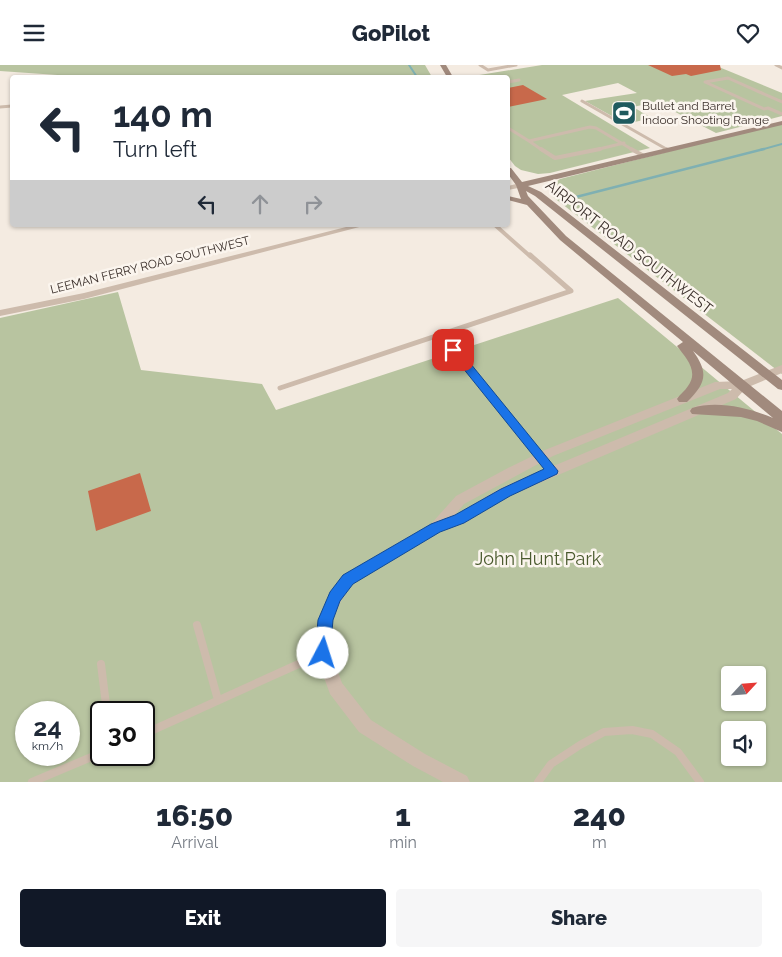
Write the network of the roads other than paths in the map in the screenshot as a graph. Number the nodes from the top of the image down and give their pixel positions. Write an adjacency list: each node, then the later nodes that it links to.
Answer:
1 (480, 65): 2 (lane)
2 (516, 65)
3 (776, 65): 4 (lane)
4 (782, 68)
5 (519, 80): 6 (lane)
6 (510, 82)
7 (582, 101): 15 (lane)
8 (782, 103): 9 (lane); 9 (lane)
9 (768, 108): 10 (lane)
10 (782, 114)
11 (782, 123): 15 (street)
12 (510, 129): 13 (lane)
13 (529, 141): 14 (lane); 14 (lane)
14 (624, 143): 16 (lane)
15 (668, 150): 16 (street)
16 (644, 156): 18 (street)
17 (510, 172): 19 (street)
18 (552, 177): 19 (street); 22 (street)
19 (520, 185): 20 (street); 22 (street, AIRPORT ROAD SOUTHWEST); 23 (street, AIRPORT ROAD SOUTHWEST)
20 (510, 188)
21 (510, 198): 23 (street)
22 (546, 200): 30 (street, AIRPORT ROAD SOUTHWEST)
23 (530, 203): 27 (street, AIRPORT ROAD SOUTHWEST)
24 (355, 227): 26 (street, LEEMAN FERRY ROAD SOUTHWEST)
25 (497, 227): 28 (lane)
26 (0, 313)
27 (666, 324): 31 (street, AIRPORT ROAD SOUTHWEST); 34 (street)
28 (441, 334): 33 (lane); 38 (lane)
29 (782, 369): 30 (street)
30 (768, 375): 31 (street); 32 (street, AIRPORT ROAD SOUTHWEST)
31 (742, 385): 34 (street); 35 (street); 36 (street, AIRPORT ROAD SOUTHWEST)
32 (782, 386)
33 (280, 388)
34 (683, 399): 38 (street)
35 (696, 411): 37 (street); 39 (street)
36 (782, 418)
37 (782, 427)
38 (541, 457): 39 (lane); 40 (street)
39 (552, 471): 40 (street)
40 (435, 528): 42 (street)
41 (197, 625): 44 (lane)
42 (323, 653): 44 (lane); 48 (street)
43 (101, 664): 45 (lane)
44 (218, 700): 46 (lane)
45 (106, 701)
46 (155, 729)
47 (90, 758): 49 (lane)
48 (441, 777): 50 (street)
49 (32, 782)
50 (461, 782)
51 (538, 782): 52 (lane)
52 (700, 782)

